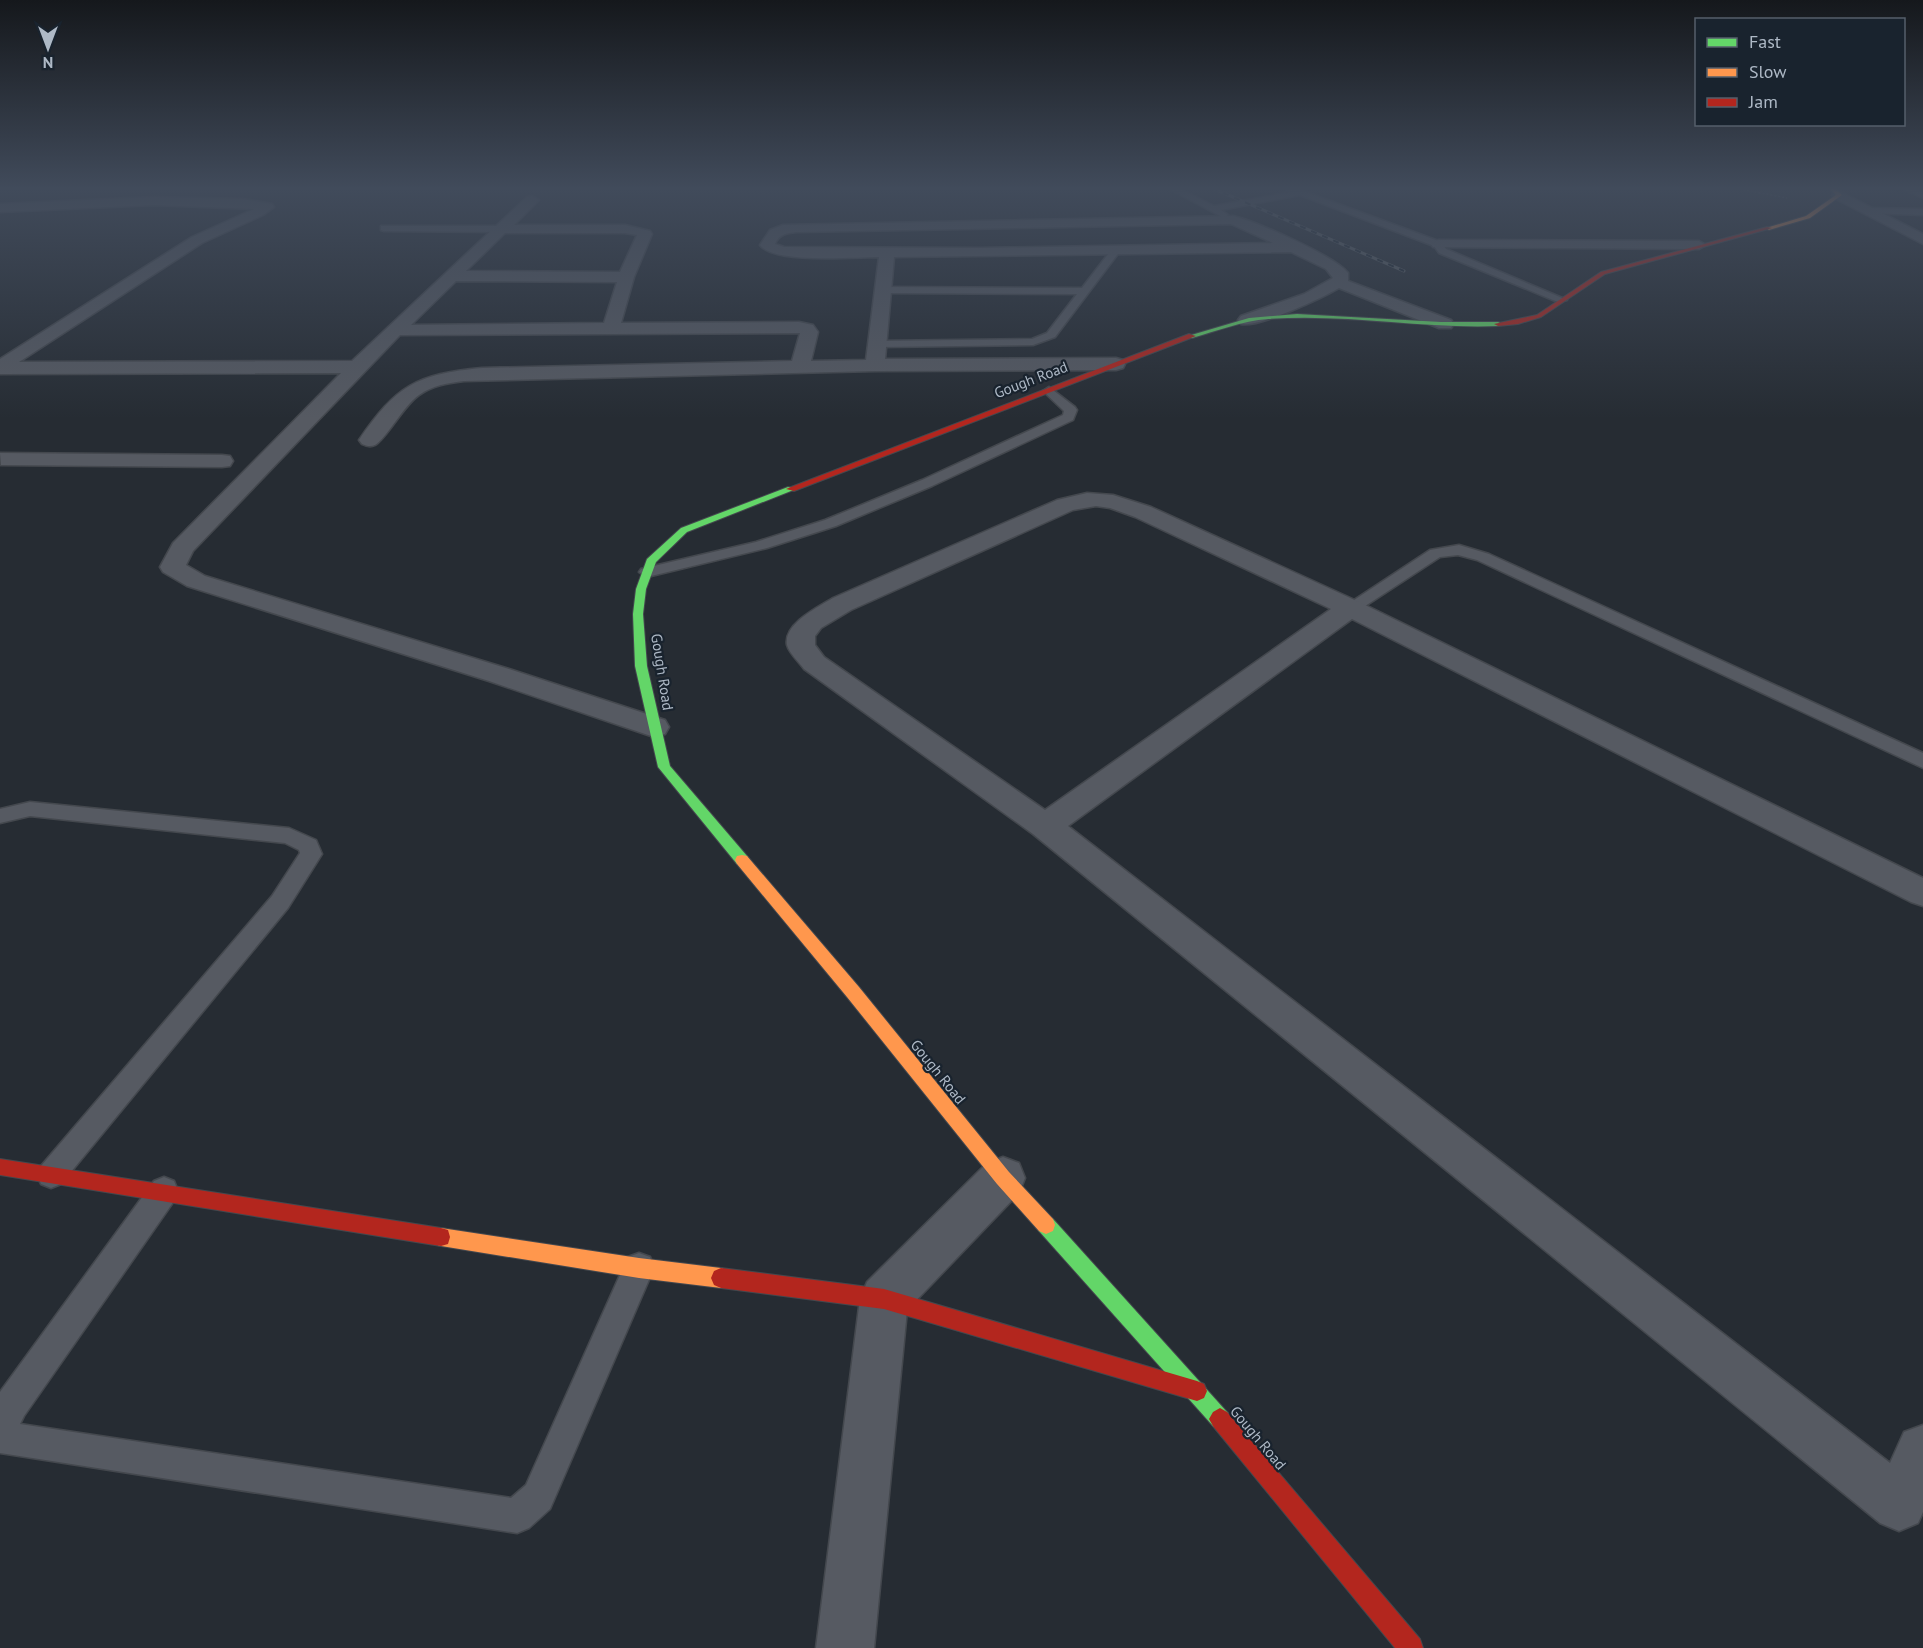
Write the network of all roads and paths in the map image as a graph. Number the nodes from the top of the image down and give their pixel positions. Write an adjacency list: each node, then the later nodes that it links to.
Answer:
1 (158, 265): 26 (street)
2 (463, 265): 9 (street)
3 (631, 265): 10 (street)
4 (886, 265): 12 (street)
5 (1104, 265): 13 (lane)
6 (1325, 265): 11 (street)
7 (1476, 265): 14 (lane)
8 (1631, 265): 14 (street, Gough Road)
9 (452, 276): 10 (street); 18 (street)
10 (626, 277): 17 (street)
11 (1337, 282): 15 (street); 16 (street)
12 (884, 290): 13 (lane); 19 (street)
13 (1083, 291): 20 (lane)
14 (1562, 300): 16 (street, Gough Road)
15 (1247, 320): 16 (street, Gough Road); 22 (street, Gough Road)
16 (1445, 324)
17 (611, 328): 18 (street); 25 (street)
18 (395, 330): 24 (street)
19 (879, 338): 20 (lane); 23 (street)
20 (1033, 342): 21 (lane)
21 (1038, 364): 22 (street); 23 (street)
22 (1116, 364): 27 (street, Gough Road)
23 (875, 365): 25 (street)
24 (357, 367): 26 (street); 33 (street)
25 (800, 367): 28 (street)
26 (0, 368)
27 (1049, 391): 31 (street, Gough Road); 31 (lane)
28 (369, 440)
29 (0, 459): 30 (street)
30 (222, 461)
31 (647, 572): 33 (street, Gough Road)
32 (1350, 608): 34 (lane); 36 (street); 36 (street); 37 (street)
33 (654, 727): 40 (street, Gough Road)
34 (1923, 761)
35 (0, 816): 39 (lane)
36 (1045, 826): 46 (street)
37 (1923, 893)
38 (0, 1167): 39 (street)
39 (51, 1175): 41 (street)
40 (1003, 1178): 43 (street); 44 (street, Gough Road)
41 (164, 1191): 42 (street); 45 (lane)
42 (639, 1268): 43 (street); 45 (lane)
43 (885, 1299): 44 (street); 47 (street)
44 (1197, 1391): 48 (street, Gough Road)
45 (0, 1432)
46 (1923, 1451)
47 (845, 1648)
48 (1411, 1648)

